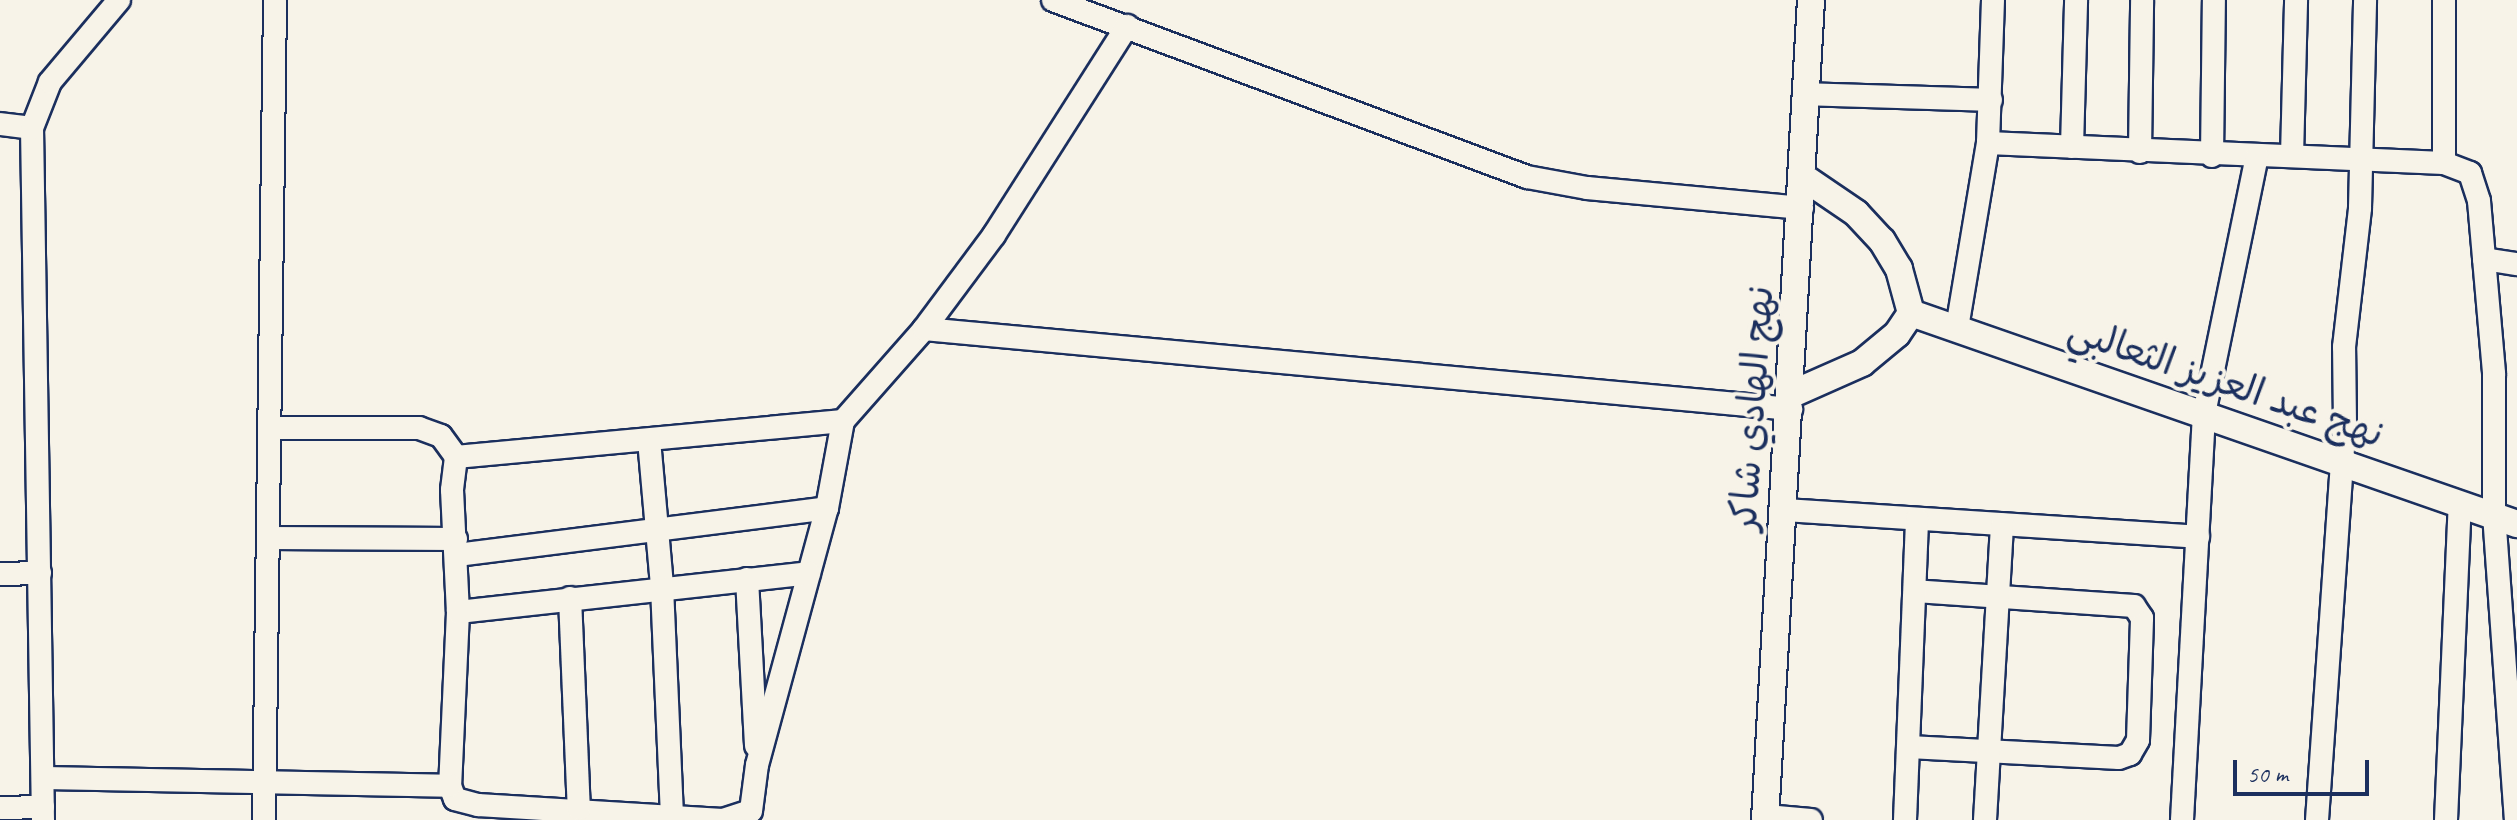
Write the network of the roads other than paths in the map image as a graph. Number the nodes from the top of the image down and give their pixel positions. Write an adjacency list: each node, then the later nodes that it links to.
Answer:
1 (119, 0): 17 (street)
2 (275, 0): 38 (street)
3 (1053, 0): 12 (street)
4 (1811, 0): 14 (street, نهج الهادي شاكر)
5 (1993, 0): 15 (street)
6 (2076, 0): 19 (street)
7 (2142, 0): 20 (street)
8 (2214, 0): 21 (street)
9 (2296, 0): 23 (street)
10 (2365, 0): 24 (street)
11 (2444, 0): 25 (street)
12 (1084, 5): 13 (street)
13 (1127, 26): 27 (street); 32 (street)
14 (1804, 94): 15 (street); 26 (street, نهج الهادي شاكر)
15 (1991, 100): 18 (street)
16 (0, 124): 17 (street)
17 (32, 128): 52 (street)
18 (1988, 143): 19 (street); 31 (street)
19 (2072, 147): 20 (street)
20 (2140, 152): 21 (street)
21 (2212, 156): 22 (street)
22 (2257, 156): 23 (street); 36 (street)
23 (2292, 156): 24 (street)
24 (2362, 160): 25 (street); 41 (street)
25 (2444, 163): 28 (street)
26 (1803, 177): 27 (street, نهج الهادي شاكر); 30 (street)
27 (1802, 208): 35 (street, نهج الهادي شاكر)
28 (2484, 259): 29 (street); 33 (street)
29 (2517, 264)
30 (1911, 313): 31 (street, نهج عبد العزيز الثعالبي); 35 (street)
31 (1957, 328): 36 (street, نهج عبد العزيز الثعالبي)
32 (924, 329): 35 (street); 37 (street)
33 (2494, 374): 34 (street); 46 (street)
34 (2517, 374)
35 (1792, 401): 44 (street, نهج الهادي شاكر)
36 (2204, 414): 41 (street, نهج عبد العزيز الثعالبي); 49 (street)
37 (843, 421): 39 (street); 43 (street)
38 (270, 428): 40 (street); 50 (street)
39 (649, 440): 40 (street); 48 (street)
40 (456, 457): 51 (street)
41 (2338, 459): 42 (street, نهج عبد العزيز الثعالبي); 80 (street)
42 (2460, 503): 46 (street, نهج عبد العزيز الثعالبي); 81 (street)
43 (827, 508): 48 (street); 53 (street)
44 (1784, 510): 45 (street); 74 (street, نهج الهادي شاكر)
45 (1917, 519): 47 (street); 57 (street)
46 (2505, 519): 61 (street)
47 (2002, 524): 49 (street); 59 (street)
48 (657, 531): 51 (street); 56 (street)
49 (2198, 537): 79 (street)
50 (269, 538): 51 (street); 67 (street)
51 (456, 547): 60 (street)
52 (40, 573): 54 (street); 66 (street)
53 (809, 573): 55 (street); 64 (street)
54 (0, 574)
55 (747, 579): 56 (street); 64 (street)
56 (662, 587): 58 (street); 72 (street)
57 (1916, 591): 59 (street); 62 (street)
58 (570, 598): 60 (street); 70 (street)
59 (1999, 598): 63 (street); 63 (street)
60 (458, 612): 68 (street)
61 (2511, 676): 65 (street)
62 (1909, 747): 63 (street); 77 (street)
63 (1989, 750): 78 (street)
64 (757, 765): 73 (street)
65 (2514, 777): 82 (street)
66 (43, 778): 67 (street); 71 (street)
67 (266, 781): 68 (street); 75 (street)
68 (450, 786): 70 (street)
69 (0, 808): 71 (street)
70 (579, 809): 72 (street)
71 (43, 814)
72 (672, 815): 73 (street)
73 (747, 818)
74 (1766, 818): 76 (street)
75 (264, 820)
76 (1811, 820)
77 (1905, 820)
78 (1985, 820)
79 (2182, 820)
80 (2317, 820)
81 (2446, 820)
82 (2516, 820)

